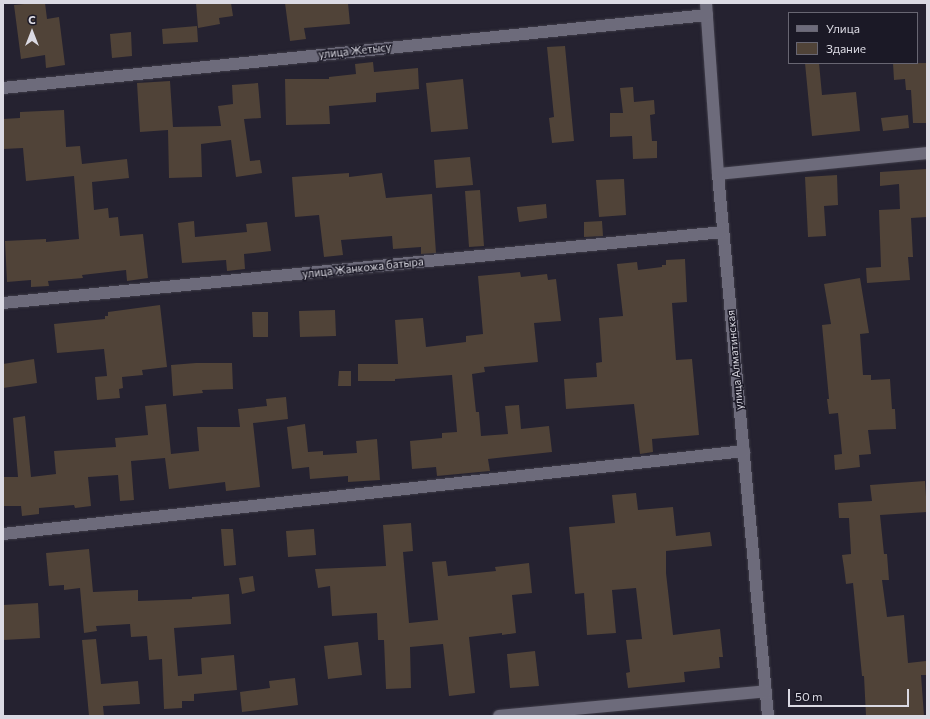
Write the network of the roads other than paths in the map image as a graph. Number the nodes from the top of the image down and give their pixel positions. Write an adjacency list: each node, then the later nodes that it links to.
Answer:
1 (707, 9): 2 (street, улица Жетысу); 4 (street, улица Алматинская)
2 (3, 88)
3 (927, 153): 4 (street)
4 (718, 174): 5 (street, улица Алматинская)
5 (724, 232): 6 (street, улица Жанкожа батыра); 7 (street, улица Алматинская)
6 (3, 303)
7 (744, 451): 8 (street); 9 (street, улица Алматинская)
8 (3, 534)
9 (766, 691): 10 (street); 11 (street, улица Алматинская)
10 (499, 716)
11 (768, 716)

